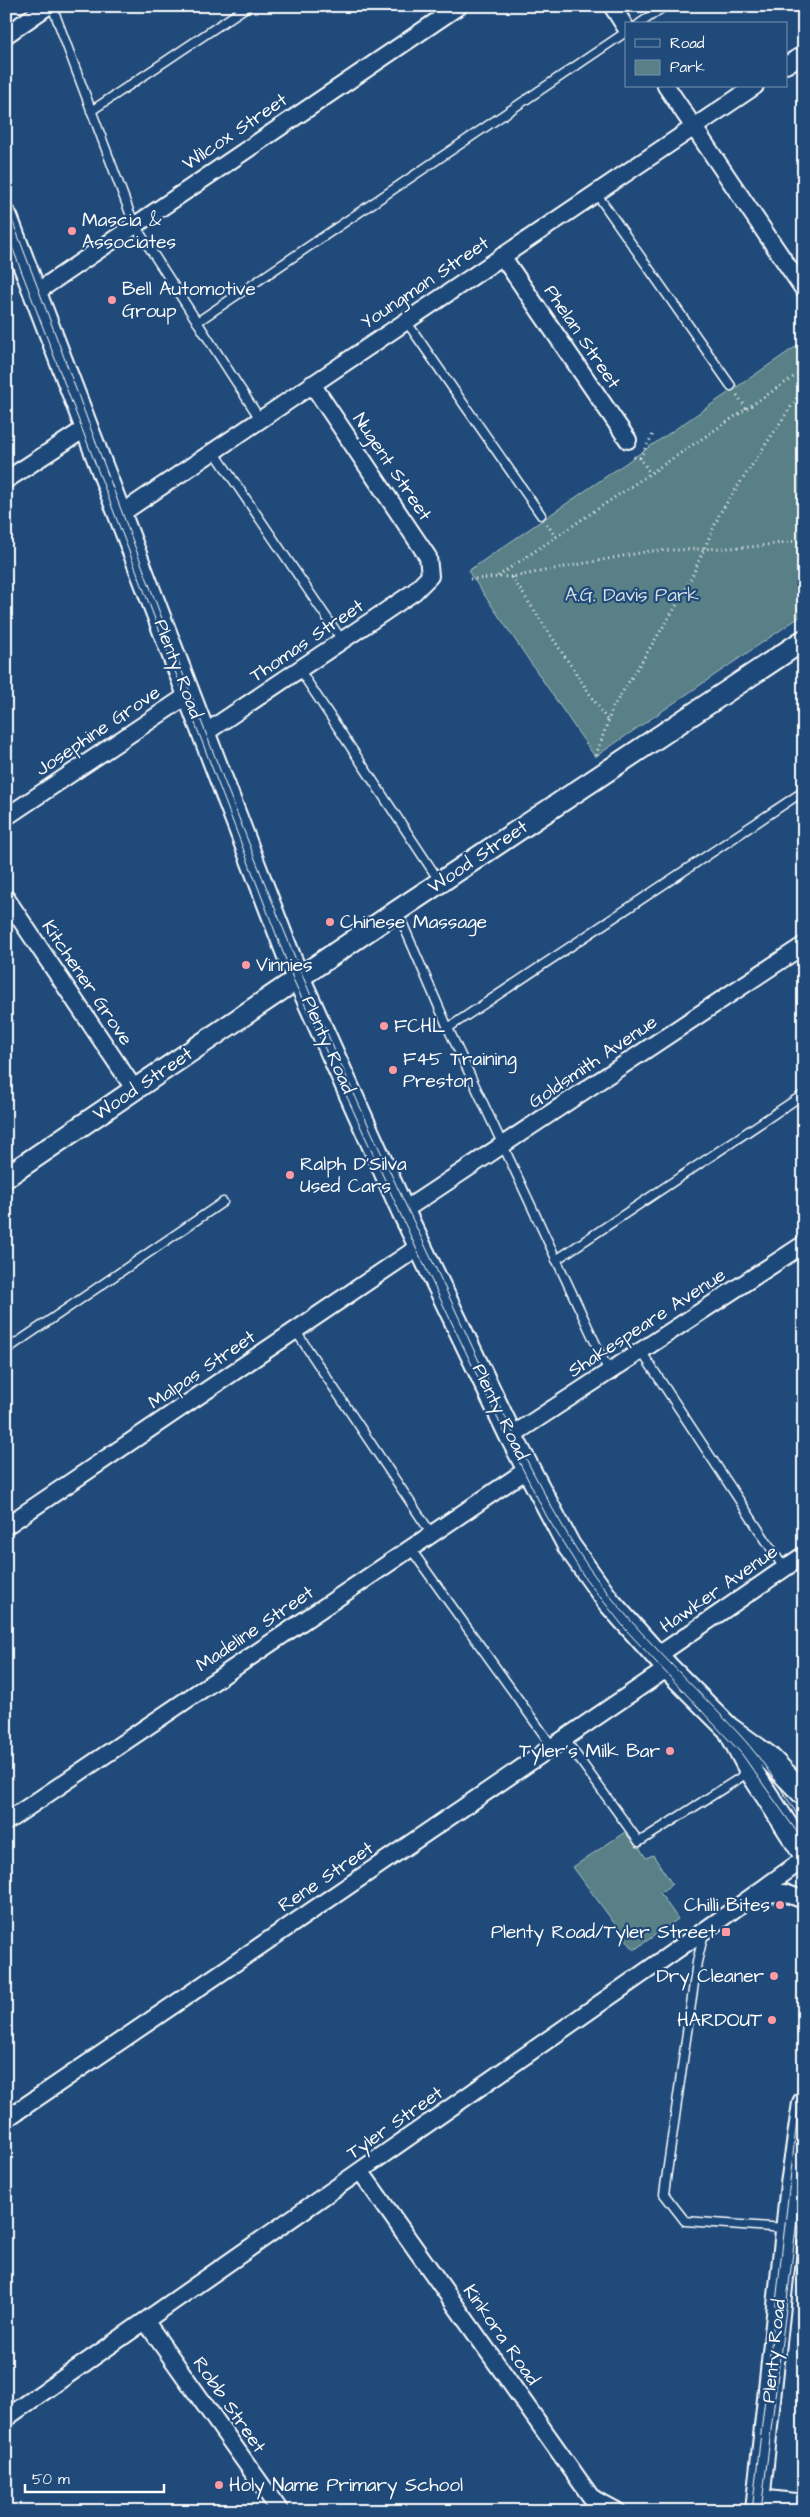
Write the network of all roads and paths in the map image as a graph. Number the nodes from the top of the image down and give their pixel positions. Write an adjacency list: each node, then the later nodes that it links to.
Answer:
1 (48, 6): 10 (street)
2 (52, 6): 15 (lane)
3 (248, 6): 15 (lane)
4 (459, 6): 19 (street, Wilcox Street)
5 (612, 6): 8 (street)
6 (665, 6): 7 (lane)
7 (642, 22)
8 (625, 26)
9 (625, 33): 24 (lane)
10 (6, 35)
11 (803, 55): 12 (street)
12 (788, 64)
13 (667, 88): 16 (street)
14 (752, 88): 16 (street, Youngman Street)
15 (92, 111): 19 (lane)
16 (693, 128): 17 (street, Youngman Street); 21 (street)
17 (596, 193): 20 (street, Youngman Street); 27 (lane)
18 (6, 217): 22 (main road, Plenty Road)
19 (134, 224): 22 (street, Wilcox Street); 24 (lane)
20 (502, 256): 23 (street, Youngman Street); 32 (street, Phelan Street)
21 (804, 290)
22 (35, 293): 30 (main road, Plenty Road)
23 (406, 320): 26 (street, Youngman Street); 37 (lane)
24 (197, 322): 29 (lane)
25 (804, 370): 34 (path)
26 (312, 384): 29 (street, Youngman Street); 40 (street, Nugent Street)
27 (731, 386)
28 (804, 387): 39 (path)
29 (260, 419): 33 (street, Youngman Street)
30 (86, 428): 35 (street); 36 (main road, Plenty Road)
31 (653, 434): 34 (path)
32 (628, 440)
33 (213, 450): 36 (street, Youngman Street); 44 (lane)
34 (650, 473): 41 (path)
35 (6, 480)
36 (119, 515): 47 (main road, Plenty Road)
37 (541, 515)
38 (804, 540): 39 (path)
39 (705, 548): 42 (path); 48 (path)
40 (430, 576): 44 (street, Thomas Street)
41 (498, 576): 42 (path); 43 (path)
42 (512, 577): 48 (path)
43 (470, 579)
44 (342, 640): 46 (street, Thomas Street)
45 (804, 640): 53 (street, Wood Street)
46 (299, 669): 49 (street, Thomas Street); 53 (lane)
47 (188, 695): 49 (main road, Plenty Road); 52 (street, Josephine Grove)
48 (607, 720): 50 (path)
49 (202, 735): 57 (main road, Plenty Road)
50 (596, 755)
51 (804, 791): 58 (lane)
52 (6, 817)
53 (440, 882): 55 (street, Wood Street)
54 (6, 898): 59 (street, Kitchener Grove)
55 (397, 911): 57 (street, Wood Street); 58 (lane)
56 (804, 945): 61 (street, Goldsmith Avenue)
57 (298, 978): 59 (street, Wood Street); 64 (main road, Plenty Road)
58 (448, 1028): 61 (lane)
59 (135, 1090): 62 (street, Wood Street)
60 (804, 1094): 67 (lane)
61 (505, 1145): 64 (street, Goldsmith Avenue); 67 (lane)
62 (6, 1177)
63 (223, 1202): 69 (lane)
64 (403, 1211): 66 (main road, Plenty Road)
65 (804, 1244): 70 (street, Shakespeare Avenue)
66 (420, 1246): 68 (street, Malpas Street); 72 (main road, Plenty Road)
67 (556, 1260): 71 (lane)
68 (296, 1330): 74 (street, Malpas Street); 75 (lane)
69 (6, 1350)
70 (641, 1350): 71 (street, Shakespeare Avenue); 78 (lane)
71 (609, 1372): 72 (street, Shakespeare Avenue)
72 (511, 1436): 73 (main road, Plenty Road)
73 (528, 1469): 75 (street, Madeline Street); 79 (main road, Plenty Road)
74 (6, 1526)
75 (431, 1533): 76 (street, Madeline Street)
76 (410, 1548): 81 (lane); 84 (street, Madeline Street)
77 (804, 1555): 78 (street, Hawker Avenue)
78 (784, 1568): 79 (street, Hawker Avenue)
79 (662, 1662): 80 (main road, Plenty Road); 81 (street, Rene Street)
80 (728, 1728): 82 (main road, Plenty Road); 83 (main road, Plenty Road)
81 (558, 1742): 82 (lane); 91 (street, Rene Street)
82 (750, 1771): 85 (main road, Plenty Road)
83 (804, 1794)
84 (6, 1822)
85 (804, 1853)
86 (804, 1859): 87 (street, Tyler Street)
87 (757, 1894): 88 (street); 89 (street, Tyler Street)
88 (804, 1900)
89 (705, 1931): 92 (street, Tyler Street); 93 (lane)
90 (804, 2103): 93 (main road, Plenty Road)
91 (6, 2119)
92 (361, 2172): 94 (street, Tyler Street); 99 (street, Kinkora Road)
93 (787, 2228): 96 (main road, Plenty Road)
94 (146, 2322): 95 (street, Tyler Street); 98 (street, Robb Street)
95 (6, 2418)
96 (758, 2504): 97 (street)
97 (804, 2504)
98 (280, 2511)
99 (617, 2511)

